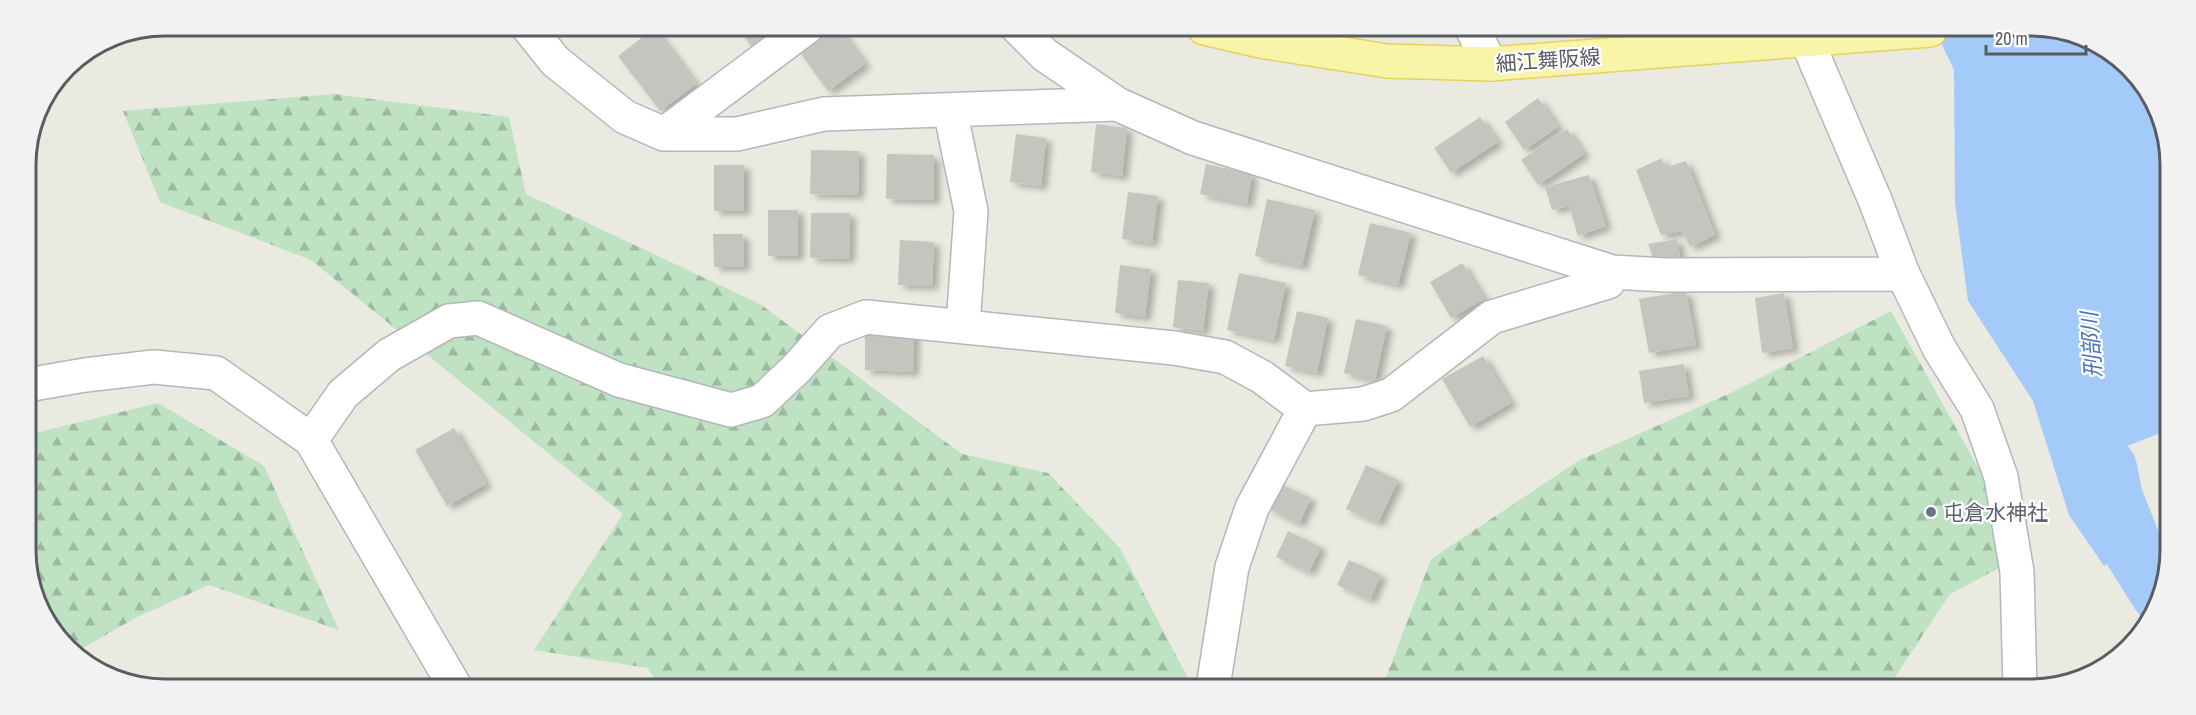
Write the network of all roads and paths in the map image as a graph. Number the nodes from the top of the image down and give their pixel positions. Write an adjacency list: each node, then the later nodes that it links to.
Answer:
1 (535, 36): 11 (street)
2 (795, 36): 11 (street)
3 (1026, 36): 9 (street)
4 (1238, 36): 8 (main road, 細江舞阪線)
5 (1476, 36): 8 (street)
6 (1855, 36): 7 (main road, 細江舞阪線)
7 (1807, 41): 8 (main road, 細江舞阪線); 13 (street)
8 (1491, 64)
9 (1117, 104): 10 (street); 12 (street)
10 (950, 110): 11 (street); 14 (street)
11 (664, 134)
12 (1612, 272): 13 (street); 16 (street)
13 (1903, 274): 20 (street)
14 (963, 326): 16 (street); 17 (street)
15 (36, 384): 17 (street)
16 (1305, 409): 19 (street)
17 (311, 440): 18 (street)
18 (450, 679)
19 (1214, 679)
20 (2020, 679)

